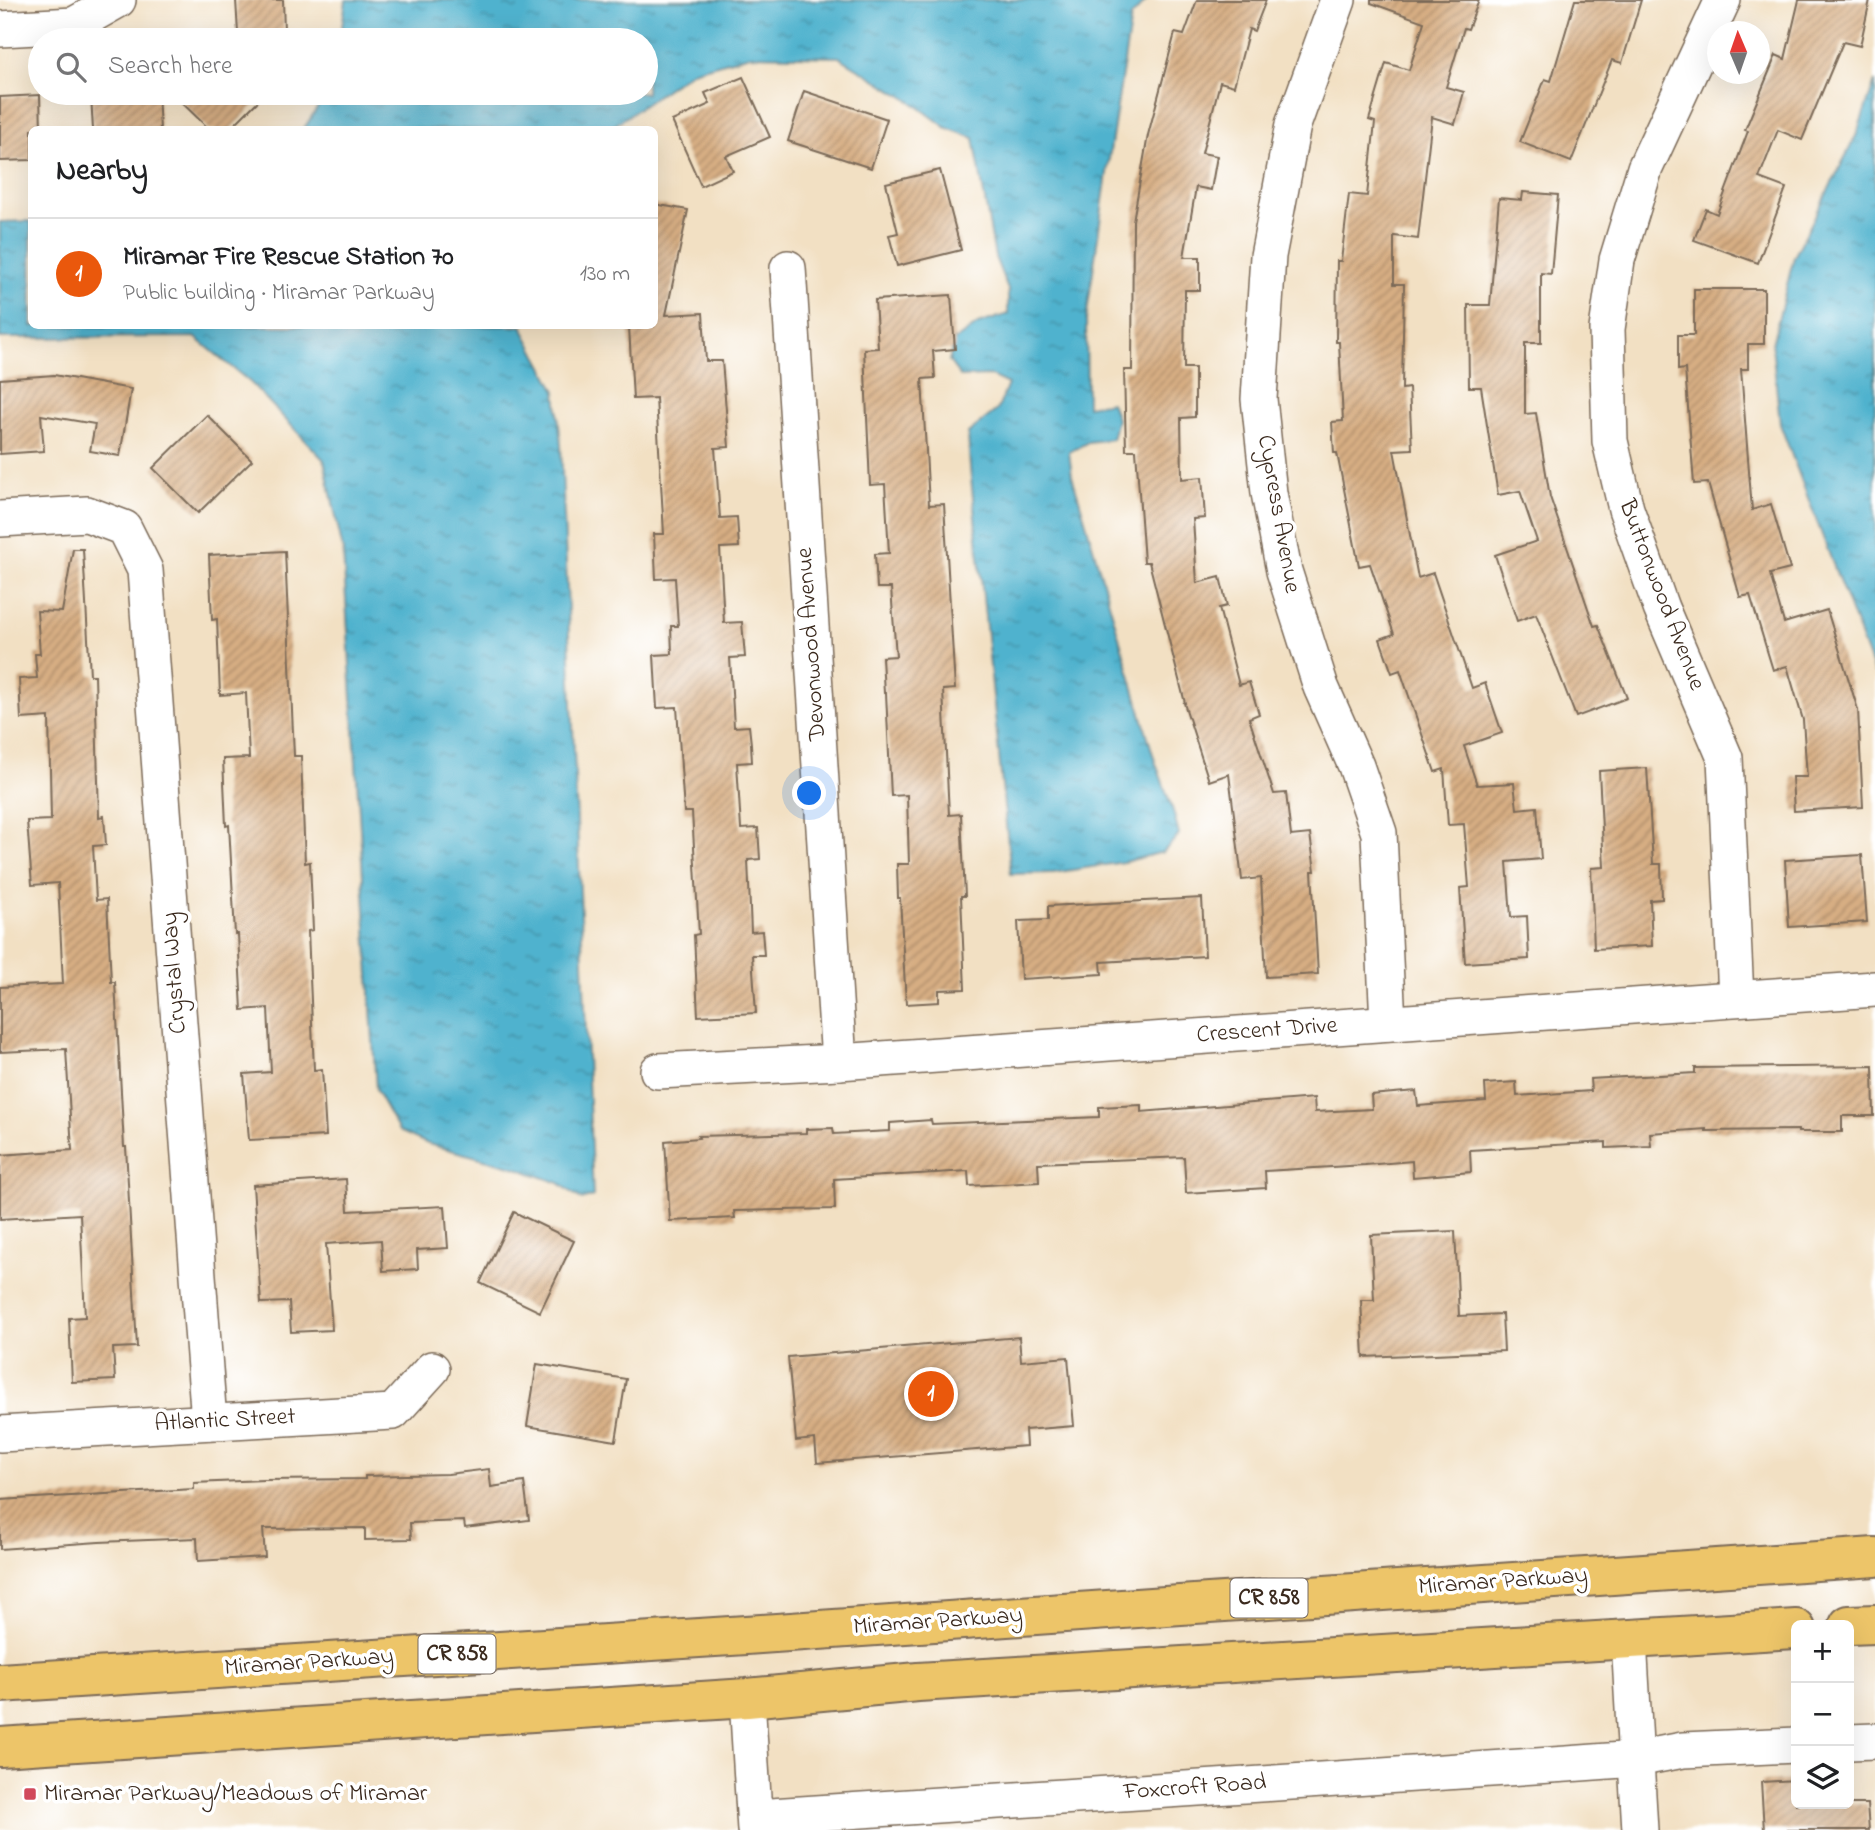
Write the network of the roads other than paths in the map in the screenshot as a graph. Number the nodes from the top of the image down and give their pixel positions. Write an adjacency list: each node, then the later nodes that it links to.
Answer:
1 (118, 0): 4 (street)
2 (1338, 0): 9 (street, Cypress Avenue)
3 (1723, 0): 8 (street, Buttonwood Avenue)
4 (0, 29)
5 (788, 268): 10 (street, Devonwood Avenue)
6 (0, 519): 13 (street, Crystal Way)
7 (1875, 989): 8 (street, Crescent Drive)
8 (1736, 998): 9 (street, Crescent Drive)
9 (1388, 1023): 10 (street, Crescent Drive)
10 (839, 1062): 11 (street, Crescent Drive)
11 (659, 1071)
12 (432, 1369): 13 (street, Atlantic Street)
13 (209, 1422): 14 (street, Atlantic Street)
14 (0, 1434)
15 (1875, 1557): 20 (main road, Miramar Parkway / CR 858)
16 (1875, 1624): 17 (main road)
17 (1854, 1625)
18 (1791, 1629): 19 (main road)
19 (1629, 1640): 21 (main road); 26 (street)
20 (0, 1683)
21 (747, 1698): 25 (main road); 27 (street, Foxcroft Road)
22 (1875, 1741): 23 (street)
23 (1854, 1742)
24 (1791, 1745): 26 (street, Foxcroft Road)
25 (0, 1747)
26 (1636, 1759): 27 (street, Foxcroft Road); 28 (street)
27 (755, 1823)
28 (1640, 1830)

